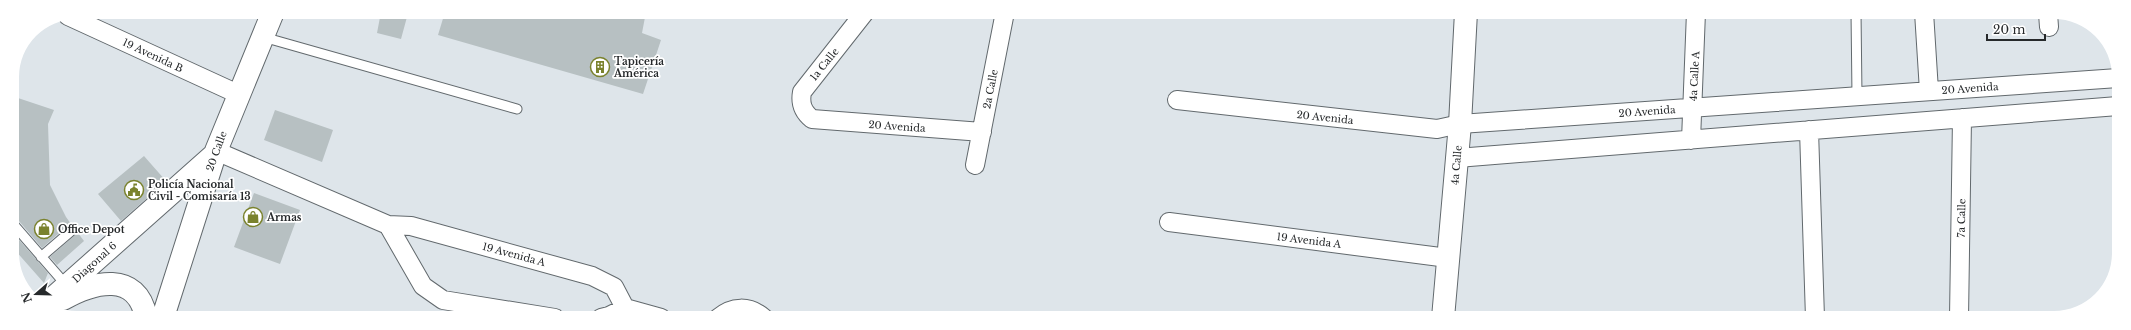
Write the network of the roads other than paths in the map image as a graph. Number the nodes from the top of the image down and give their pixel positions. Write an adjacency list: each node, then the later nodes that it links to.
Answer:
1 (75, 19): 12 (street, 19 Avenida B)
2 (270, 19): 9 (main road, 20 Calle)
3 (860, 19): 19 (street, 1a Calle)
4 (1004, 19): 22 (street, 2a Calle)
5 (1466, 19): 20 (main road, 4a Calle)
6 (1696, 19): 16 (street, 4a Calle A)
7 (1856, 19): 13 (lane)
8 (1924, 19): 11 (street)
9 (263, 37): 12 (main road, 20 Calle); 17 (lane)
10 (2112, 78): 11 (street, 20 Avenida)
11 (1929, 91): 13 (street, 20 Avenida)
12 (238, 94): 24 (main road, 20 Calle)
13 (1856, 96): 16 (street, 20 Avenida)
14 (1177, 100): 20 (street, 20 Avenida)
15 (2112, 106): 18 (street)
16 (1692, 108): 20 (street, 20 Avenida); 23 (street, 4a Calle A)
17 (517, 109)
18 (1962, 118): 21 (street); 46 (street, 7a Calle)
19 (812, 119): 22 (street, 20 Avenida)
20 (1460, 124): 25 (main road, 4a Calle)
21 (1809, 130): 23 (street); 45 (street)
22 (982, 132): 26 (street, 2a Calle)
23 (1691, 140): 25 (street)
24 (215, 152): 28 (street, 19 Avenida A); 33 (main road, Diagonal 6); 38 (main road, 20 Calle)
25 (1457, 158): 32 (main road, 4a Calle)
26 (975, 165)
27 (1169, 222): 32 (street, 19 Avenida A)
28 (388, 225): 36 (street, 19 Avenida A); 39 (street)
29 (19, 231): 31 (lane)
30 (70, 232): 31 (lane)
31 (41, 257): 33 (lane)
32 (1448, 258): 44 (main road, 4a Calle)
33 (67, 286): 34 (main road, Diagonal 6)
34 (48, 303)
35 (52, 305): 37 (main road)
36 (625, 308): 40 (street); 41 (street)
37 (144, 311)
38 (165, 311)
39 (511, 311)
40 (619, 311)
41 (636, 311)
42 (731, 311): 43 (street)
43 (753, 311)
44 (1444, 311)
45 (1815, 311)
46 (1958, 311)

